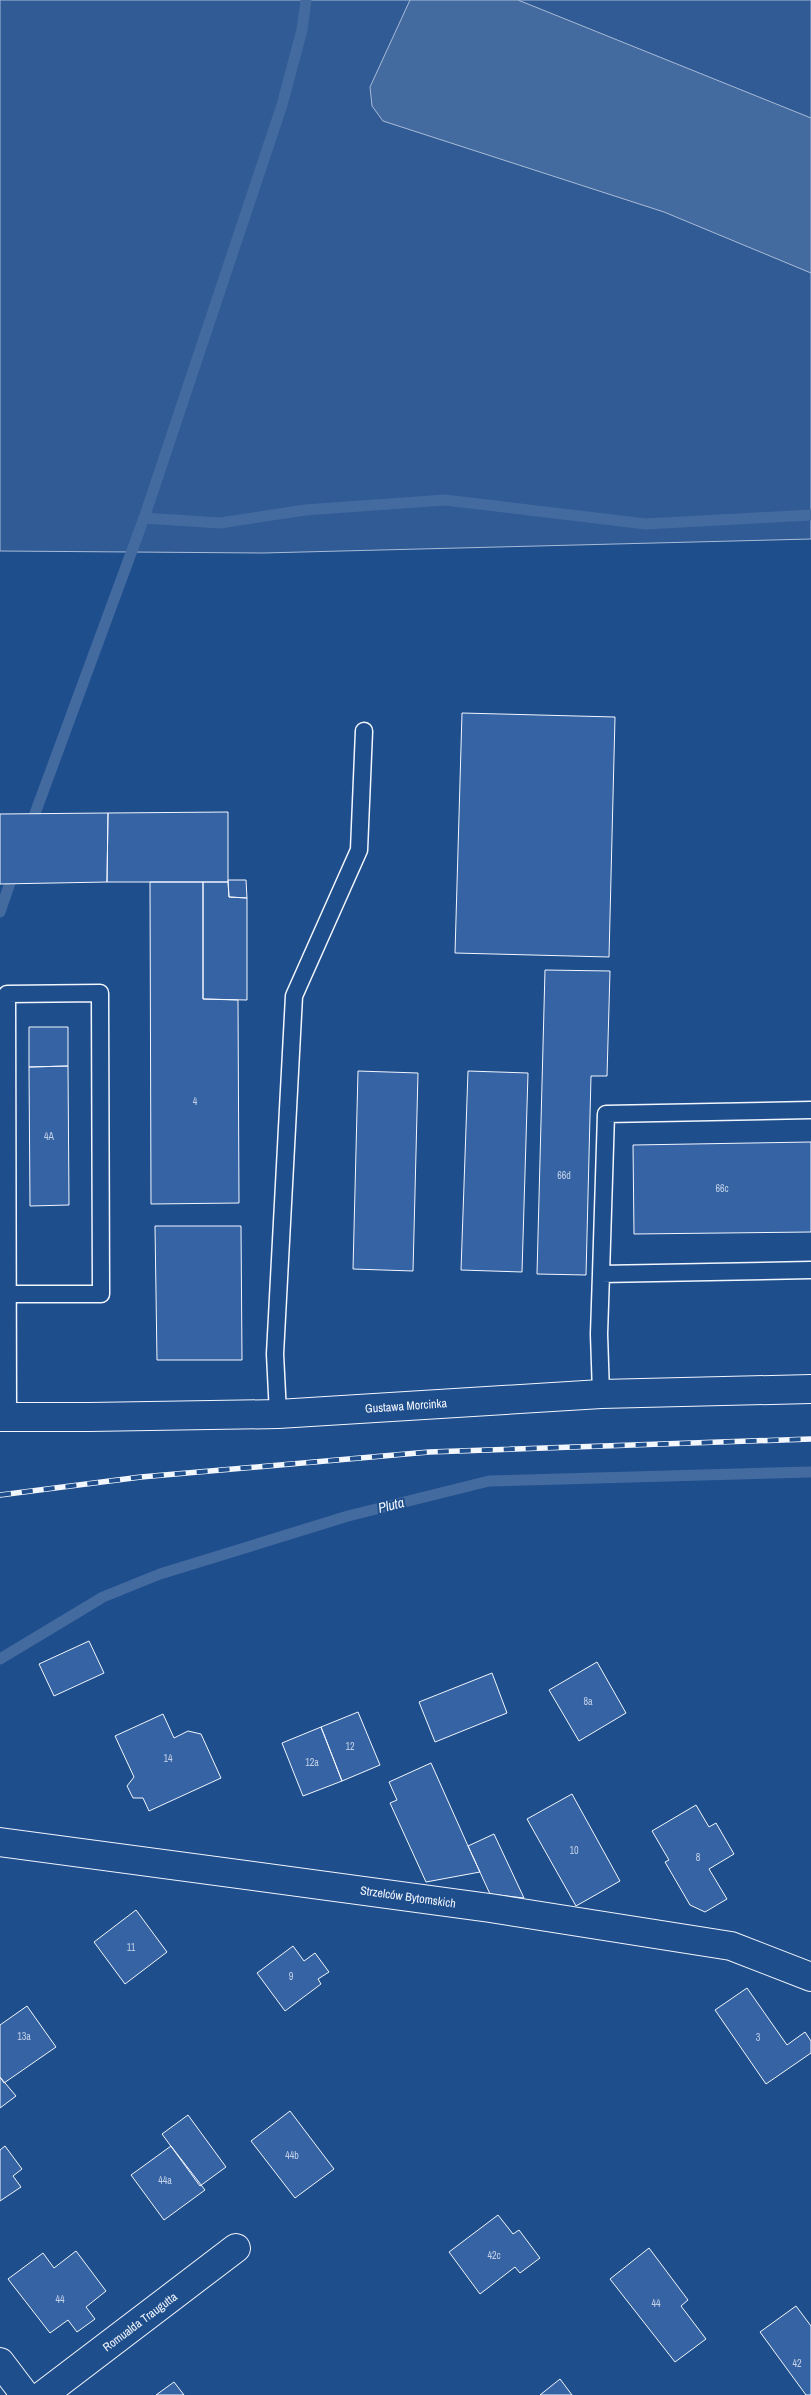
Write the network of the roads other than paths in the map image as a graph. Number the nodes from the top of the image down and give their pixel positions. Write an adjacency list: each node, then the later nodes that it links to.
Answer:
1 (364, 730): 8 (lane)
2 (811, 1110): 4 (lane)
3 (811, 1270): 4 (lane)
4 (601, 1274): 7 (lane)
5 (7, 1294): 5 (lane); 9 (lane)
6 (811, 1388): 7 (street, Gustawa Morcinka)
7 (601, 1394): 8 (street, Gustawa Morcinka)
8 (278, 1414): 9 (street, Gustawa Morcinka)
9 (4, 1417)
10 (0, 1842): 11 (street, Strzelców Bytomskich)
11 (811, 1977)
12 (236, 2248): 15 (street, Romualda Traugutta)
13 (0, 2362): 14 (street)
14 (25, 2395)
15 (43, 2395)

